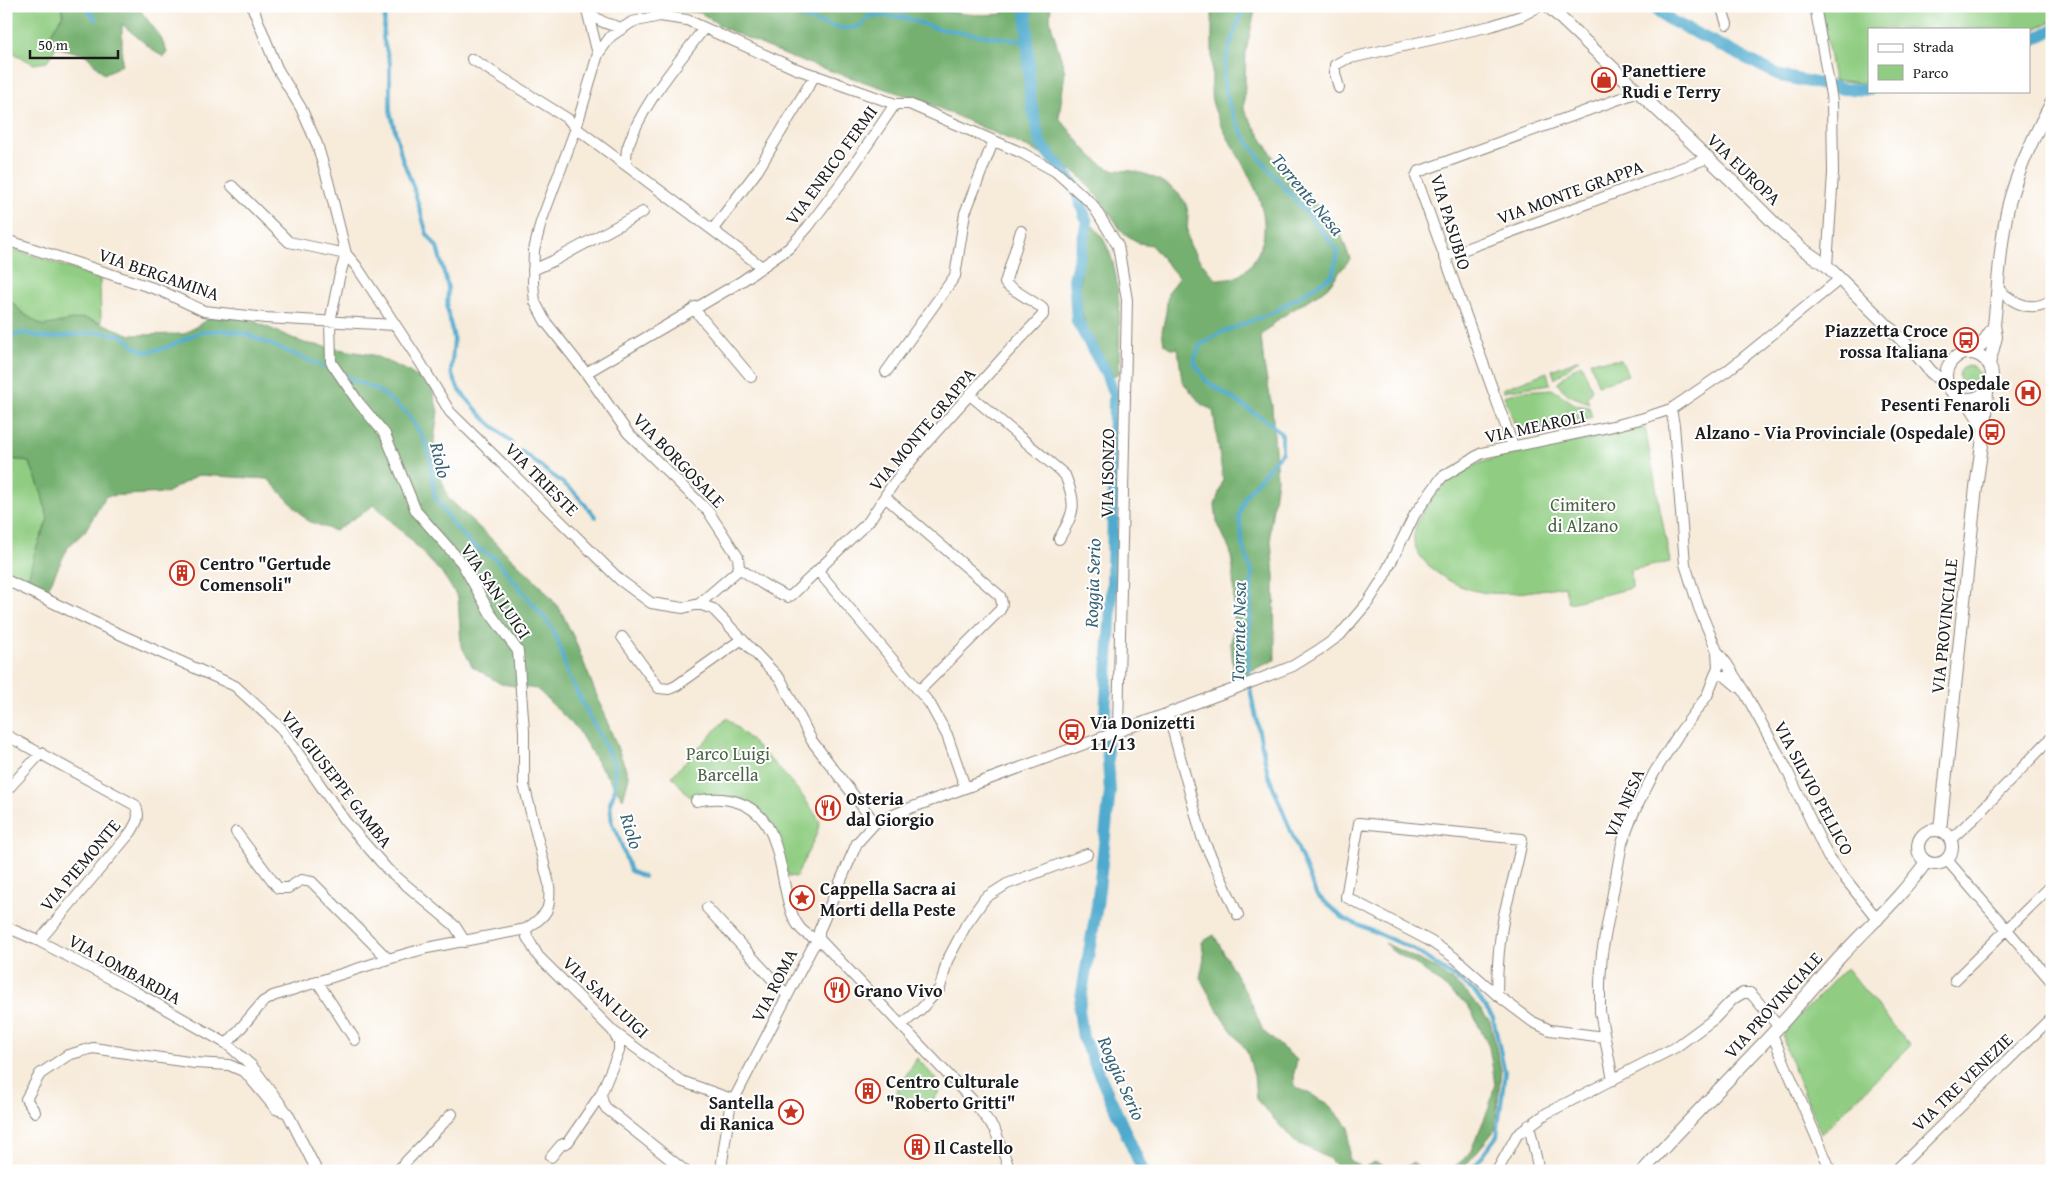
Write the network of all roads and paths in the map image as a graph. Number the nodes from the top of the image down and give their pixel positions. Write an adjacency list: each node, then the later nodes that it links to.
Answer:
1 (252, 6): 26 (street)
2 (1540, 6): 13 (street)
3 (1548, 6): 14 (street, VIA EUROPA)
4 (1721, 6): 7 (street)
5 (1815, 6): 28 (street)
6 (587, 7): 8 (street, VIA BORGOSALE); 10 (street, VIA BORGOSALE)
7 (1727, 24)
8 (622, 28): 9 (street); 10 (street)
9 (704, 28): 12 (street); 20 (street)
10 (598, 54): 17 (street, VIA BORGOSALE)
11 (472, 59): 17 (street)
12 (815, 75): 16 (street); 23 (street)
13 (1339, 88)
14 (1638, 92): 19 (street, VIA EUROPA); 27 (street, VIA PASUBIO)
15 (2052, 102): 32 (street)
16 (895, 104): 18 (street, VIA ENRICO FERMI); 29 (street, VIA ENRICO FERMI)
17 (576, 128): 20 (street); 30 (street, VIA BORGOSALE)
18 (993, 142): 43 (street); 65 (street, VIA ISONZO)
19 (1708, 158): 27 (street, VIA MONTE GRAPPA); 28 (street, VIA EUROPA)
20 (626, 165): 23 (street)
21 (232, 186): 26 (street)
22 (643, 212): 30 (street)
23 (713, 229): 29 (street)
24 (1021, 232): 47 (street, VIA MONTE GRAPPA)
25 (6, 240): 35 (street, VIA BERGAMINA)
26 (346, 254): 35 (street, VIA SAN LUIGI); 36 (street, VIA TRIESTE)
27 (1444, 257): 51 (street, VIA PASUBIO)
28 (1827, 266): 31 (street, VIA EUROPA)
29 (762, 267): 34 (street, VIA ENRICO FERMI)
30 (533, 270): 42 (street, VIA BORGOSALE)
31 (1840, 278): 39 (street, VIA EUROPA); 49 (street, VIA MEAROLI)
32 (1998, 289): 33 (street); 37 (street)
33 (2052, 300)
34 (695, 308): 42 (street, VIA ENRICO FERMI); 44 (street)
35 (330, 322): 36 (street, VIA BERGAMINA); 84 (street, VIA SAN LUIGI)
36 (395, 325): 57 (street, VIA TRIESTE)
37 (1994, 325): 38 (street); 41 (street)
38 (1972, 353): 40 (street); 41 (street)
39 (1917, 355): 40 (street, VIA EUROPA); 45 (street, VIA EUROPA)
40 (1953, 359): 45 (street)
41 (1988, 364): 46 (street)
42 (586, 372): 54 (street, VIA BORGOSALE)
43 (886, 372)
44 (751, 377)
45 (1948, 387): 48 (street)
46 (1987, 389): 48 (street); 50 (street, VIA PROVINCIALE)
47 (970, 395): 52 (street, VIA MONTE GRAPPA); 53 (street)
48 (1961, 397): 50 (street)
49 (1671, 409): 51 (street, VIA MEAROLI); 60 (street, VIA NESA)
50 (1984, 427): 73 (street, VIA PROVINCIALE)
51 (1513, 446): 64 (street, VIA MEAROLI)
52 (885, 497): 55 (street, VIA MONTE GRAPPA); 62 (street)
53 (1059, 539)
54 (739, 568): 55 (street, VIA MONTE GRAPPA); 57 (street)
55 (818, 571): 62 (street)
56 (6, 580): 88 (street, VIA GIUSEPPE GAMBA)
57 (700, 604): 59 (street)
58 (622, 637): 59 (street)
59 (742, 639): 72 (street)
60 (1717, 651): 61 (street, VIA NESA); 63 (street, VIA SILVIO PELLICO)
61 (1716, 674): 63 (street, VIA SILVIO PELLICO); 99 (street, VIA NESA)
62 (920, 690): 69 (street)
63 (1745, 692): 82 (street, VIA SILVIO PELLICO)
64 (1168, 713): 65 (street, VIA MEAROLI); 81 (street)
65 (1118, 731): 69 (street, VIA MEAROLI)
66 (6, 734): 68 (street, VIA PIEMONTE)
67 (2052, 737): 75 (street)
68 (41, 753): 70 (street); 87 (street, VIA PIEMONTE)
69 (965, 787): 72 (street, VIA MEAROLI)
70 (6, 791)
71 (696, 801): 86 (street)
72 (875, 823): 86 (street, VIA ROMA)
73 (1940, 830): 75 (street); 78 (street)
74 (236, 832): 89 (street)
75 (1951, 839): 77 (street)
76 (1087, 854): 96 (street)
77 (1947, 860): 78 (street); 85 (street)
78 (1926, 862): 82 (street, VIA PROVINCIALE)
79 (2052, 885): 85 (street)
80 (707, 908): 93 (street)
81 (1238, 915)
82 (1878, 920): 97 (street, VIA PROVINCIALE)
83 (6, 927): 87 (street, VIA LOMBARDIA)
84 (526, 929): 88 (street, VIA SAN LUIGI); 98 (street, VIA SAN LUIGI)
85 (2006, 931): 90 (street); 92 (street)
86 (819, 939): 93 (street, VIA ROMA); 96 (street)
87 (38, 941): 101 (street, VIA LOMBARDIA)
88 (465, 942): 89 (street, VIA SAN LUIGI)
89 (388, 959): 91 (street, VIA SAN LUIGI)
90 (1955, 980)
91 (317, 981): 100 (street); 101 (street, VIA SAN LUIGI)
92 (2052, 982)
93 (787, 995): 106 (street, VIA ROMA)
94 (1497, 995): 94 (street); 99 (street)
95 (2052, 1017): 121 (street, VIA TRE VENEZIE)
96 (901, 1025): 116 (street)
97 (1775, 1030): 104 (street); 119 (street, VIA PROVINCIALE); 120 (street)
98 (614, 1032): 102 (street, VIA SAN LUIGI); 103 (street)
99 (1604, 1037): 104 (street, VIA NESA)
100 (355, 1040)
101 (227, 1044): 108 (street, VIA LOMBARDIA)
102 (636, 1048): 103 (street); 106 (street, VIA SAN LUIGI)
103 (619, 1051): 105 (street)
104 (1613, 1080): 110 (street)
105 (601, 1094): 111 (street); 114 (street)
106 (734, 1100): 115 (street, VIA ROMA)
107 (35, 1112): 108 (street)
108 (288, 1114): 112 (street, VIA LOMBARDIA)
109 (452, 1114): 113 (street)
110 (1529, 1125): 117 (street); 118 (street)
111 (551, 1156)
112 (318, 1171)
113 (397, 1171)
114 (685, 1171)
115 (723, 1171)
116 (1010, 1171)
117 (1496, 1171)
118 (1539, 1171)
119 (1643, 1171)
120 (1831, 1171)
121 (1895, 1171)

